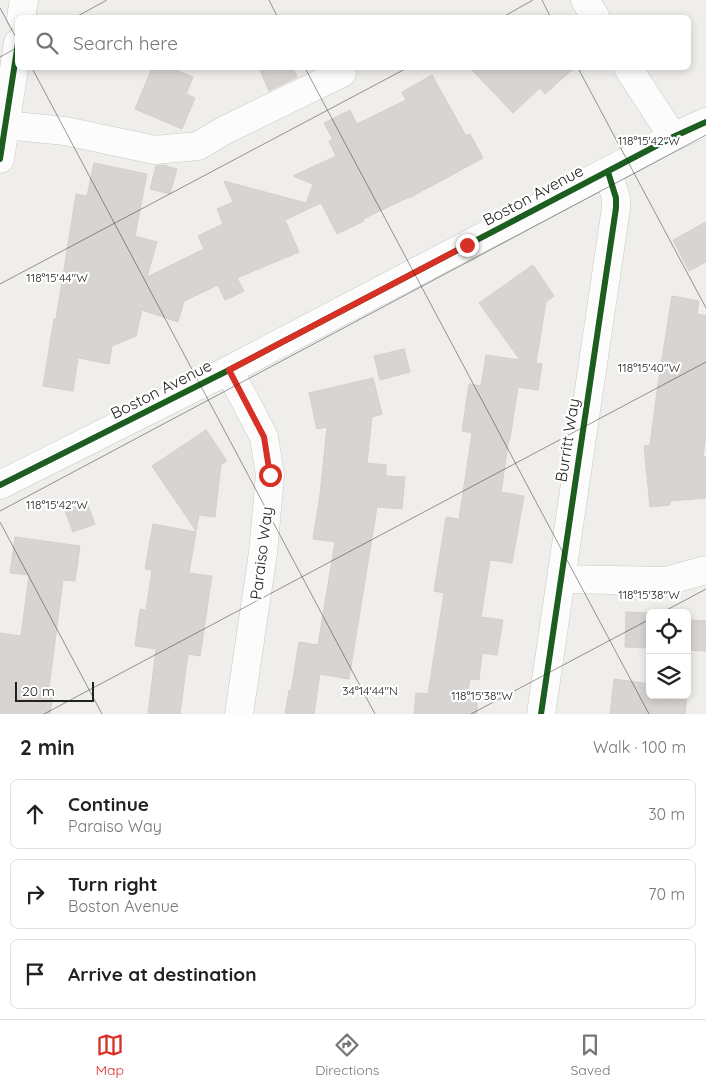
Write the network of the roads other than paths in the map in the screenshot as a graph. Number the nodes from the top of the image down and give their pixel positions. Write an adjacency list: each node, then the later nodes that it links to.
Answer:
1 (24, 0): 3 (street)
2 (585, 0): 4 (street)
3 (22, 15)
4 (594, 15)
5 (15, 62): 9 (street)
6 (629, 70): 10 (street)
7 (342, 73): 9 (street)
8 (706, 122): 10 (street, Boston Avenue)
9 (5, 125): 11 (street)
10 (673, 137): 12 (street, Boston Avenue)
11 (0, 159)
12 (608, 172): 13 (street, Boston Avenue); 16 (street, Burritt Way)
13 (229, 370): 14 (street, Boston Avenue); 17 (street, Paraiso Way)
14 (0, 485)
15 (706, 570): 16 (street)
16 (560, 579): 18 (street, Burritt Way)
17 (239, 714)
18 (541, 714)

